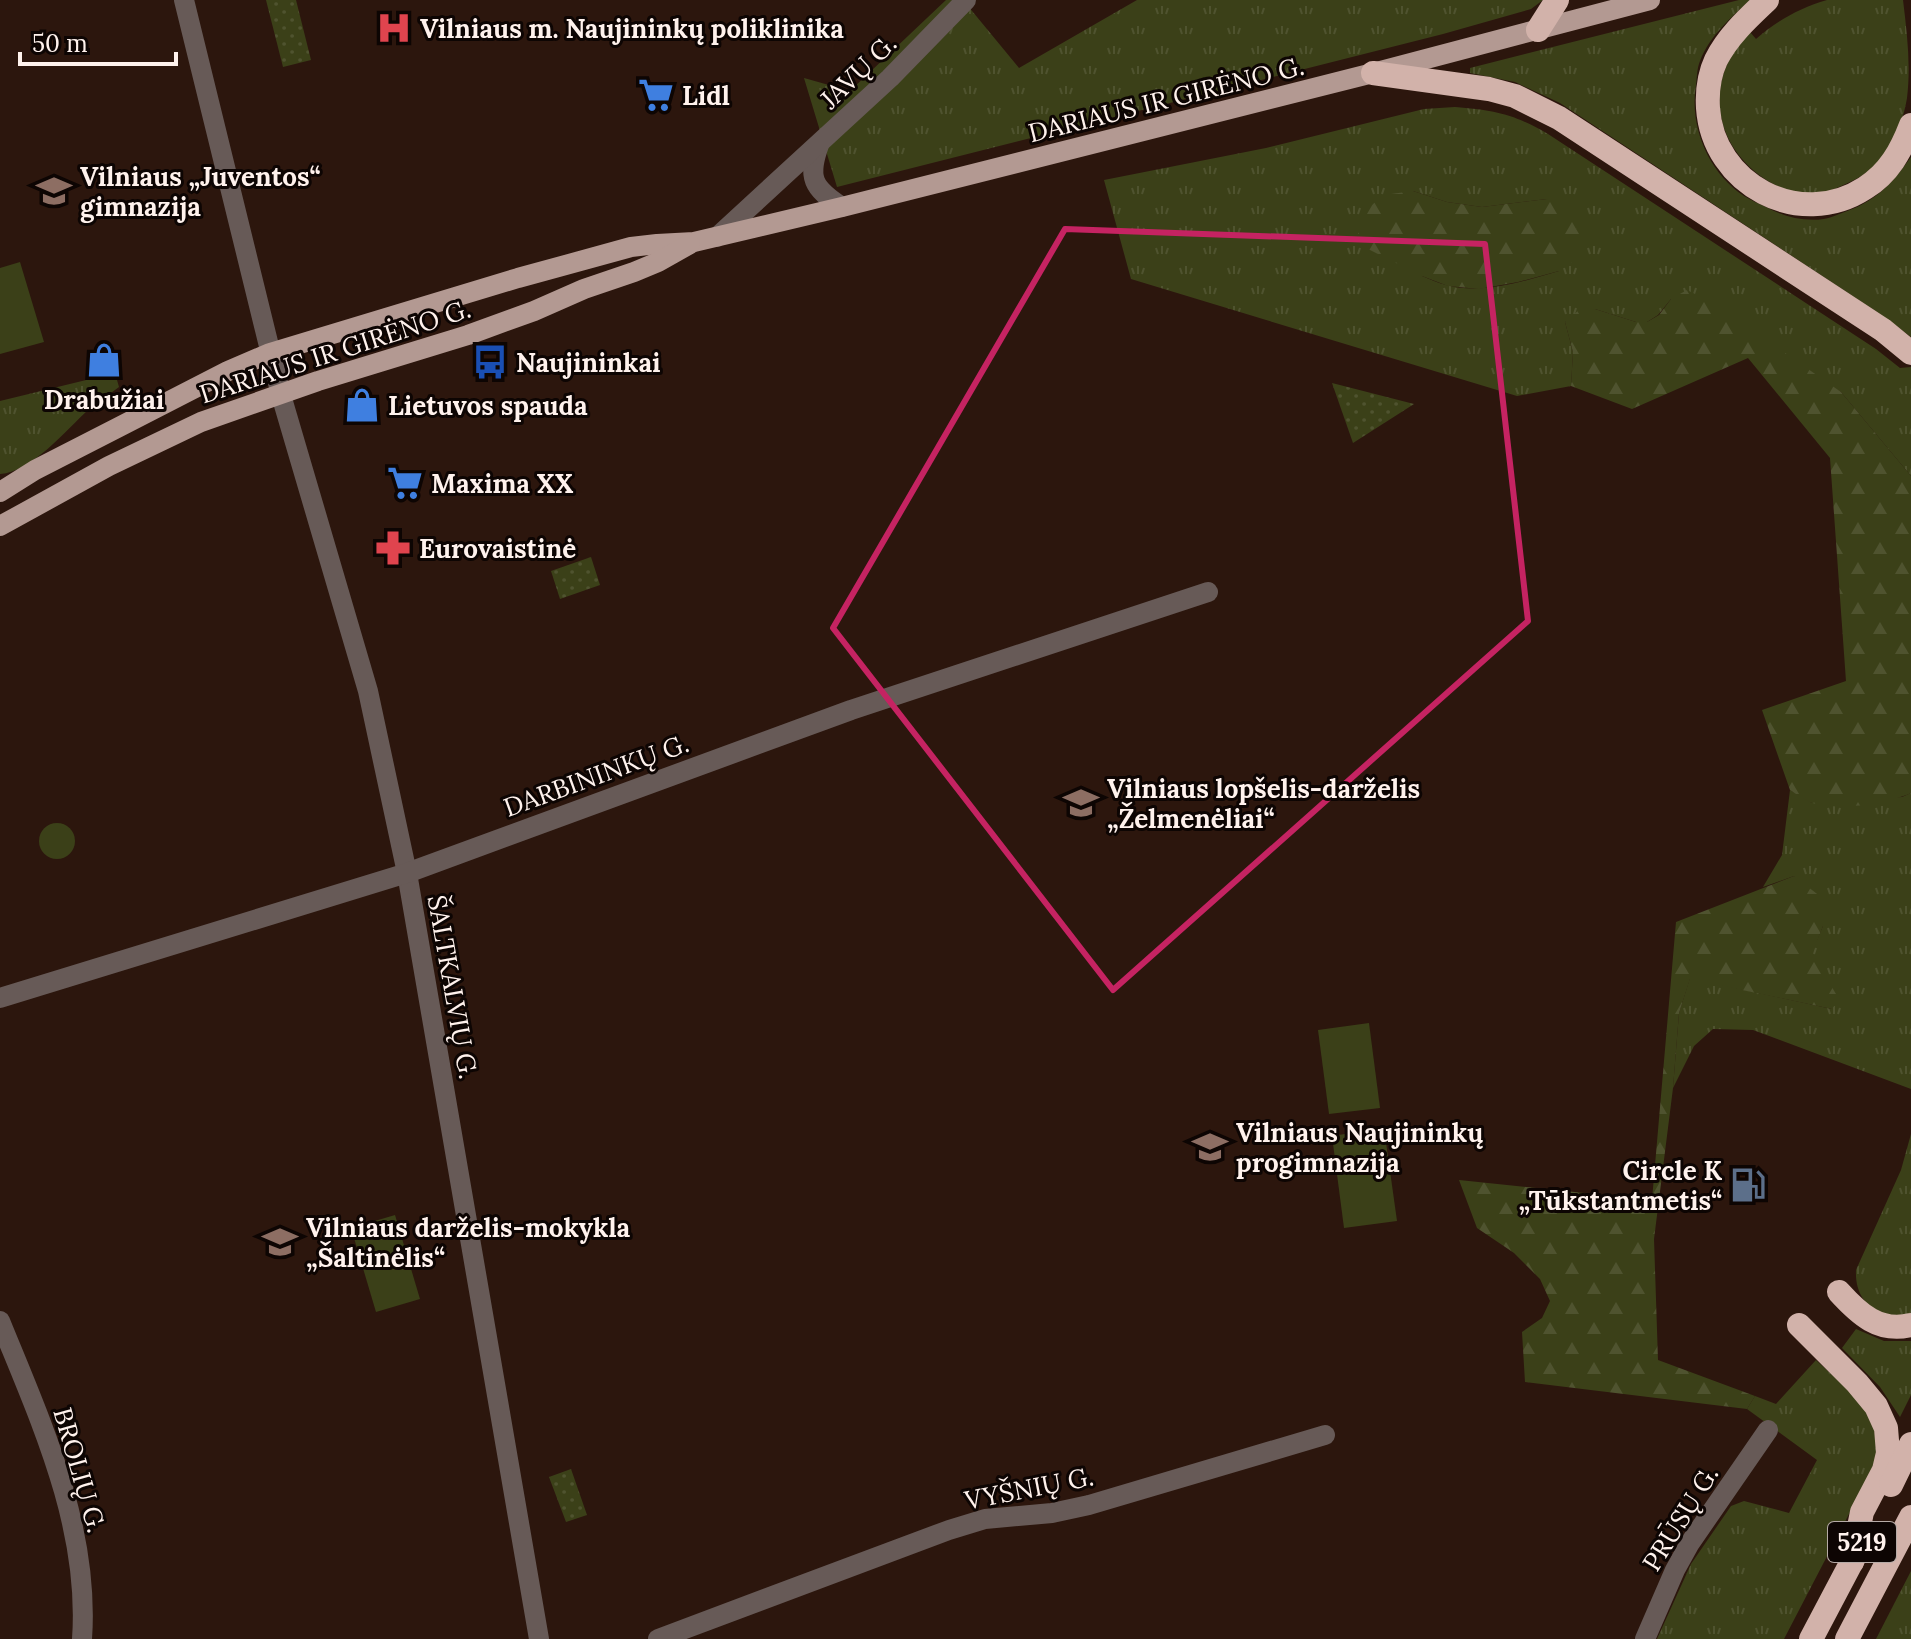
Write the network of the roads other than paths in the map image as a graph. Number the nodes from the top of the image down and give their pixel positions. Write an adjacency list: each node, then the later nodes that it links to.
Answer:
1 (184, 0): 13 (street, ŠALTKALVIŲ G.)
2 (966, 0): 9 (street, JAVŲ G.)
3 (1557, 0): 6 (highway)
4 (1650, 0): 6 (main road, DARIAUS IR GIRĖNO G.)
5 (1767, 0): 8 (highway)
6 (1538, 30): 7 (main road, DARIAUS IR GIRĖNO G.)
7 (1373, 73): 10 (main road, DARIAUS IR GIRĖNO G.); 14 (highway)
8 (1911, 125)
9 (819, 145): 10 (street, JAVŲ G.); 11 (street, JAVŲ G.)
10 (842, 207): 11 (main road, DARIAUS IR GIRĖNO G.)
11 (717, 237): 12 (main road, DARIAUS IR GIRĖNO G.)
12 (694, 242): 13 (main road, DARIAUS IR GIRĖNO G.); 15 (main road, DARIAUS IR GIRĖNO G.)
13 (270, 353): 15 (street, ŠALTKALVIŲ G.); 16 (main road, DARIAUS IR GIRĖNO G.)
14 (1911, 353)
15 (281, 395): 17 (main road, DARIAUS IR GIRĖNO G.); 19 (street, ŠALTKALVIŲ G.)
16 (0, 492)
17 (0, 526)
18 (1208, 592): 19 (street, DARBININKŲ G.)
19 (407, 873): 20 (street, DARBININKŲ G.); 31 (street, ŠALTKALVIŲ G.)
20 (0, 998)
21 (1839, 1292): 24 (highway)
22 (0, 1321): 30 (street, BROLIŲ G.)
23 (1799, 1325): 29 (highway)
24 (1911, 1325)
25 (1768, 1430): 33 (street, PRŪSŲ G.)
26 (1325, 1435): 32 (street, VYŠNIŲ G.)
27 (1911, 1444): 29 (highway, 5219)
28 (1911, 1517): 35 (highway, 5219)
29 (1852, 1562): 34 (highway, 5219)
30 (82, 1639)
31 (539, 1639)
32 (658, 1639)
33 (1645, 1639)
34 (1811, 1639)
35 (1847, 1639)

